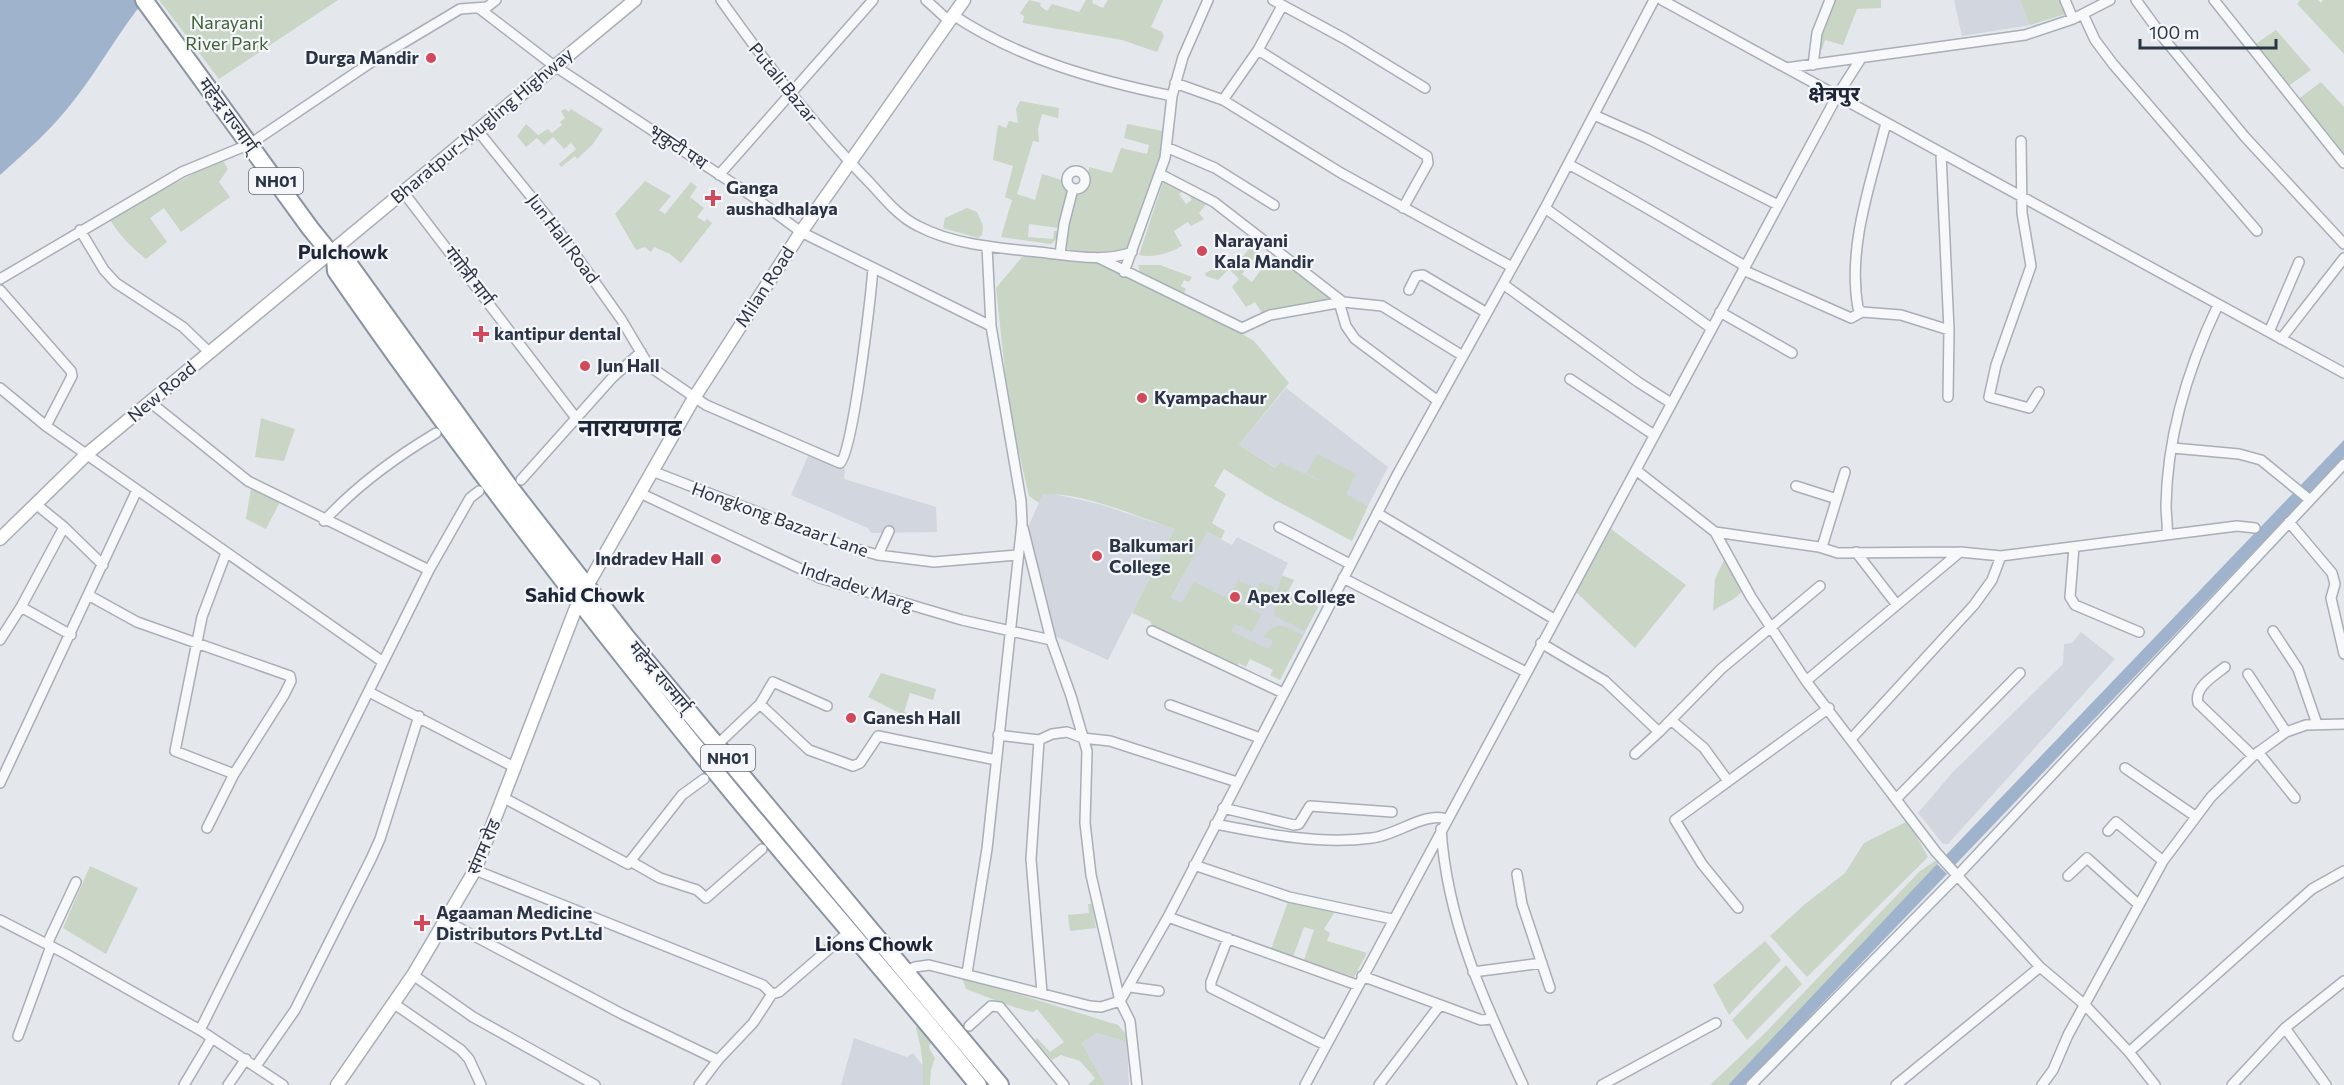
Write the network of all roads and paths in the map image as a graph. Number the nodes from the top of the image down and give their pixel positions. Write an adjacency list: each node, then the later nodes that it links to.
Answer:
1 (144, 0): 37 (highway, महेन्द्र राज्मार्ग् / NH01)
2 (496, 0): 18 (street)
3 (635, 0): 25 (street, Bharatpur-Mugling Highway)
4 (721, 0): 29 (street, Putali Bazar)
5 (873, 0): 29 (street)
6 (926, 0): 20 (street)
7 (964, 0): 20 (street, Milan Road)
8 (1208, 0): 27 (street)
9 (1273, 0): 17 (street)
10 (1654, 0): 33 (street)
11 (1662, 0): 26 (street)
12 (1830, 0): 24 (street)
13 (2065, 0): 21 (street)
14 (2110, 0): 19 (street)
15 (2136, 0): 55 (street)
16 (2214, 0): 41 (street)
17 (1282, 6): 22 (street); 28 (street)
18 (480, 9): 25 (street, भृकुटी पथ); 37 (street)
19 (2083, 14): 21 (street); 53 (street)
20 (951, 18): 30 (street); 40 (street, Milan Road)
21 (2073, 19): 23 (street)
22 (1257, 50): 32 (street); 50 (street)
23 (1860, 60): 24 (street); 31 (street)
24 (1813, 65): 26 (street)
25 (553, 66): 35 (street, Bharatpur-Mugling Highway); 44 (street, भृकुटी पथ)
26 (1786, 68): 31 (street)
27 (1175, 83): 30 (street); 32 (street)
28 (1425, 88)
29 (789, 93): 40 (street, Putali Bazar); 44 (street)
30 (1172, 96): 38 (street)
31 (1837, 96): 34 (street); 49 (street)
32 (1223, 100): 50 (street)
33 (1594, 115): 42 (street); 49 (street)
34 (1886, 123): 39 (street); 74 (street)
35 (478, 130): 46 (street, Bharatpur-Mugling Highway); 82 (street, Jun Hall Road)
36 (2021, 141): 47 (street)
37 (250, 144): 52 (street); 59 (highway, महेन्द्र राज्मार्ग् / NH01)
38 (1166, 147): 43 (street); 48 (street)
39 (1941, 154): 47 (street); 78 (street)
40 (850, 162): 54 (street, Milan Road); 56 (street, Putali Bazar)
41 (2344, 163)
42 (1568, 164): 51 (street); 65 (street)
43 (1160, 174): 57 (street); 71 (street)
44 (719, 175): 54 (street, भृकुटी पथ)
45 (1073, 189): 58 (street)
46 (404, 193): 59 (street, Bharatpur-Mugling Highway); 94 (street, गंगोत्री मार्ग)
47 (2021, 197): 72 (street); 88 (street)
48 (1274, 205)
49 (1778, 205): 65 (street)
50 (1403, 208): 63 (street)
51 (1545, 208): 63 (street); 77 (street)
52 (80, 230): 67 (street); 81 (street)
53 (2257, 231)
54 (801, 232): 64 (street, भृकुटी पथ); 90 (street, Milan Road)
55 (2344, 244)
56 (987, 246): 58 (street, Putali Bazar); 76 (street)
57 (1132, 252): 60 (street); 66 (street)
58 (1060, 254): 60 (street, Putali Bazar)
59 (333, 256): 81 (street, New Road); 136 (highway, महेन्द्र राज्मार्ग् / NH01)
60 (1098, 258): 66 (street)
61 (2344, 258): 80 (street)
62 (2299, 262): 79 (street)
63 (1512, 267): 68 (street)
64 (873, 268): 76 (street, भृकुटी पथ); 90 (street, Jun Hall Road)
65 (1744, 268): 73 (street); 74 (street)
66 (1124, 272): 71 (street)
67 (0, 279)
68 (1503, 284): 75 (street); 93 (street)
69 (0, 290): 95 (street)
70 (1409, 290): 75 (street)
71 (1341, 302): 84 (street); 91 (street)
72 (2218, 305): 79 (street); 98 (street)
73 (1720, 312): 77 (street); 83 (street)
74 (1862, 312): 78 (street)
75 (1487, 313): 84 (street)
76 (991, 326): 115 (street)
77 (1711, 328): 93 (street)
78 (1949, 330): 89 (street)
79 (2269, 332): 80 (street)
80 (2282, 339): 85 (street)
81 (209, 352): 92 (street, New Road)
82 (641, 352): 90 (street, Jun Hall Road); 94 (street)
83 (1792, 353)
84 (1463, 356): 91 (street)
85 (2344, 373)
86 (1570, 379): 97 (street)
87 (0, 388): 95 (street)
88 (2039, 392)
89 (1948, 397)
90 (694, 398): 102 (street, Milan Road)
91 (1438, 401): 112 (street)
92 (150, 402): 99 (street, New Road); 113 (street)
93 (1671, 403): 97 (street)
94 (576, 418): 104 (street)
95 (46, 426): 99 (street)
96 (436, 434): 113 (street)
97 (1654, 435): 101 (street)
98 (2173, 448): 110 (street); 121 (street)
99 (87, 454): 106 (street); 111 (street, New Road)
100 (2344, 464): 110 (street)
101 (1636, 470): 120 (street); 140 (street)
102 (652, 471): 108 (street, Milan Road); 128 (street, Hongkong Bazaar Lane)
103 (1845, 472): 109 (street)
104 (521, 480)
105 (1796, 486): 109 (street)
106 (137, 490): 127 (street); 132 (street)
107 (479, 491): 133 (street)
108 (640, 493): 136 (street, Milan Road); 144 (street, Indradev Marg)
109 (1837, 499): 123 (street)
110 (2310, 500): 114 (street)
111 (37, 506): 116 (street); 122 (street, New Road)
112 (1377, 513): 131 (street); 140 (street)
113 (324, 521): 133 (street)
114 (2289, 522): 151 (street); 204 (street)
115 (1022, 523): 129 (street); 148 (street)
116 (63, 527): 132 (street); 139 (street)
117 (1279, 527): 131 (street)
118 (2255, 528): 121 (street)
119 (889, 531): 128 (street)
120 (1715, 532): 123 (street); 141 (street)
121 (2167, 534): 124 (street)
122 (0, 539)
123 (1822, 547): 125 (street)
124 (2074, 547): 130 (street); 145 (street)
125 (1856, 552): 126 (street); 138 (street)
126 (1960, 552): 130 (street); 138 (street)
127 (226, 553): 150 (street); 152 (street)
128 (878, 555): 129 (street, Hongkong Bazaar Lane)
129 (1017, 555): 144 (street)
130 (2001, 556): 173 (street)
131 (1350, 564): 134 (street)
132 (103, 565): 137 (street)
133 (429, 570): 152 (street)
134 (1343, 578): 154 (street); 159 (street)
135 (1820, 586): 141 (street)
136 (583, 593): 175 (highway, महेन्द्र राज्मार्ग् / NH01); 179 (street, संगम रोड); 214 (highway, महेन्द्र राज्मार्ग् / NH01)
137 (90, 596): 146 (street); 150 (street)
138 (1897, 605): 157 (street)
139 (21, 607): 146 (street); 147 (street)
140 (1554, 619): 149 (street)
141 (1771, 627): 157 (street); 165 (street)
142 (1152, 631): 159 (street)
143 (2273, 631): 166 (street)
144 (1010, 632): 148 (street, Indradev Marg); 170 (street)
145 (2139, 632)
146 (71, 635): 185 (street)
147 (0, 640)
148 (1051, 640): 171 (street)
149 (1541, 643): 154 (street); 168 (street)
150 (195, 644): 181 (street); 181 (street)
151 (2344, 654)
152 (383, 662): 158 (street)
153 (2225, 667): 177 (street)
154 (1526, 672): 192 (street)
155 (2020, 673): 187 (street)
156 (2248, 674): 169 (street)
157 (1806, 681): 163 (street)
158 (369, 692): 164 (street); 239 (street)
159 (1283, 693): 172 (street)
160 (760, 704): 162 (street); 175 (street); 178 (street)
161 (1170, 705): 172 (street)
162 (827, 706)
163 (1829, 708): 173 (street); 183 (street)
164 (419, 716): 179 (street); 246 (street)
165 (1671, 720): 168 (street); 183 (street)
166 (2317, 724): 167 (street); 169 (street)
167 (2344, 724)
168 (1659, 732): 176 (street)
169 (2286, 732): 177 (street)
170 (998, 735): 174 (street); 178 (street)
171 (1083, 738): 174 (street); 184 (street); 231 (street)
172 (1260, 738): 184 (street)
173 (1852, 738): 187 (street)
174 (1039, 740): 229 (street)
175 (717, 745): 210 (highway, महेन्द्र राज्मार्ग् / NH01)
176 (1635, 754)
177 (2255, 754): 188 (street); 191 (street)
178 (996, 760): 221 (street)
179 (516, 768): 186 (street, संगम रोड)
180 (2125, 768): 191 (street)
181 (234, 774): 194 (street)
182 (704, 779): 198 (street)
183 (1728, 781): 208 (street)
184 (1237, 782): 189 (street)
185 (0, 783)
186 (504, 798): 198 (street); 201 (street, संगम रोड)
187 (1897, 798): 204 (street)
188 (2295, 798)
189 (1223, 808): 190 (street); 193 (street)
190 (1392, 812)
191 (2195, 816): 199 (street)
192 (1446, 819): 193 (street); 195 (street)
193 (1215, 824): 200 (street)
194 (207, 828)
195 (1441, 829): 212 (street); 220 (street)
196 (2108, 831): 199 (street)
197 (762, 849): 198 (street)
198 (630, 861)
199 (2163, 861): 207 (street)
200 (1194, 865): 209 (street); 212 (street)
201 (475, 870): 213 (street, संगम रोड); 230 (street)
202 (2344, 872): 243 (street)
203 (1517, 874): 217 (street)
204 (1956, 874): 218 (street); 262 (street)
205 (2068, 876): 207 (street)
206 (76, 882): 216 (street)
207 (2139, 905): 234 (street)
208 (1738, 908)
209 (1168, 917): 215 (street); 226 (street)
210 (863, 919): 214 (street); 219 (highway, महेन्द्र राज्मार्ग् / NH01)
211 (0, 920): 216 (street)
212 (1392, 920): 224 (street)
213 (446, 921): 222 (street, संगम रोड); 245 (street)
214 (850, 931): 223 (highway, महेन्द्र राज्मार्ग् / NH01); 230 (street)
215 (1228, 938): 224 (street); 242 (street)
216 (49, 945): 239 (street); 240 (street)
217 (1542, 963): 220 (street); 227 (street)
218 (2040, 967): 234 (street); 263 (street)
219 (905, 970): 221 (street); 223 (street); 255 (highway, महेन्द्र राज्मार्ग् / NH01)
220 (1473, 972): 235 (street)
221 (967, 973): 229 (street)
222 (413, 975): 232 (street, संगम रोड); 252 (street)
223 (891, 980): 254 (highway, महेन्द्र राज्मार्ग् / NH01)
224 (1359, 980): 233 (street); 242 (street)
225 (2344, 981): 238 (street)
226 (1130, 987): 228 (street); 231 (street)
227 (1550, 988)
228 (1159, 991)
229 (1042, 993): 231 (street)
230 (772, 994): 245 (street)
231 (1120, 1001): 257 (street)
232 (393, 1004): 250 (street, संगम रोड); 251 (street)
233 (1440, 1005): 235 (street); 259 (street)
234 (2085, 1005): 243 (street); 264 (street)
235 (1492, 1019): 260 (street)
236 (1716, 1023): 261 (street)
237 (969, 1026): 256 (street)
238 (2285, 1028): 266 (street); 267 (street)
239 (200, 1030): 241 (street)
240 (18, 1036)
241 (212, 1038): 244 (street); 247 (street)
242 (1325, 1045): 258 (street)
243 (2129, 1052): 265 (street)
244 (246, 1059): 246 (street); 248 (street)
245 (718, 1060): 253 (street)
246 (256, 1066): 249 (street)
247 (184, 1085)
248 (228, 1085)
249 (283, 1085)
250 (337, 1085)
251 (481, 1085)
252 (595, 1085)
253 (699, 1085)
254 (978, 1085)
255 (1000, 1085)
256 (1064, 1085)
257 (1137, 1085)
258 (1305, 1085)
259 (1379, 1085)
260 (1523, 1085)
261 (1602, 1085)
262 (1751, 1085)
263 (1896, 1085)
264 (2042, 1085)
265 (2155, 1085)
266 (2232, 1085)
267 (2326, 1085)

